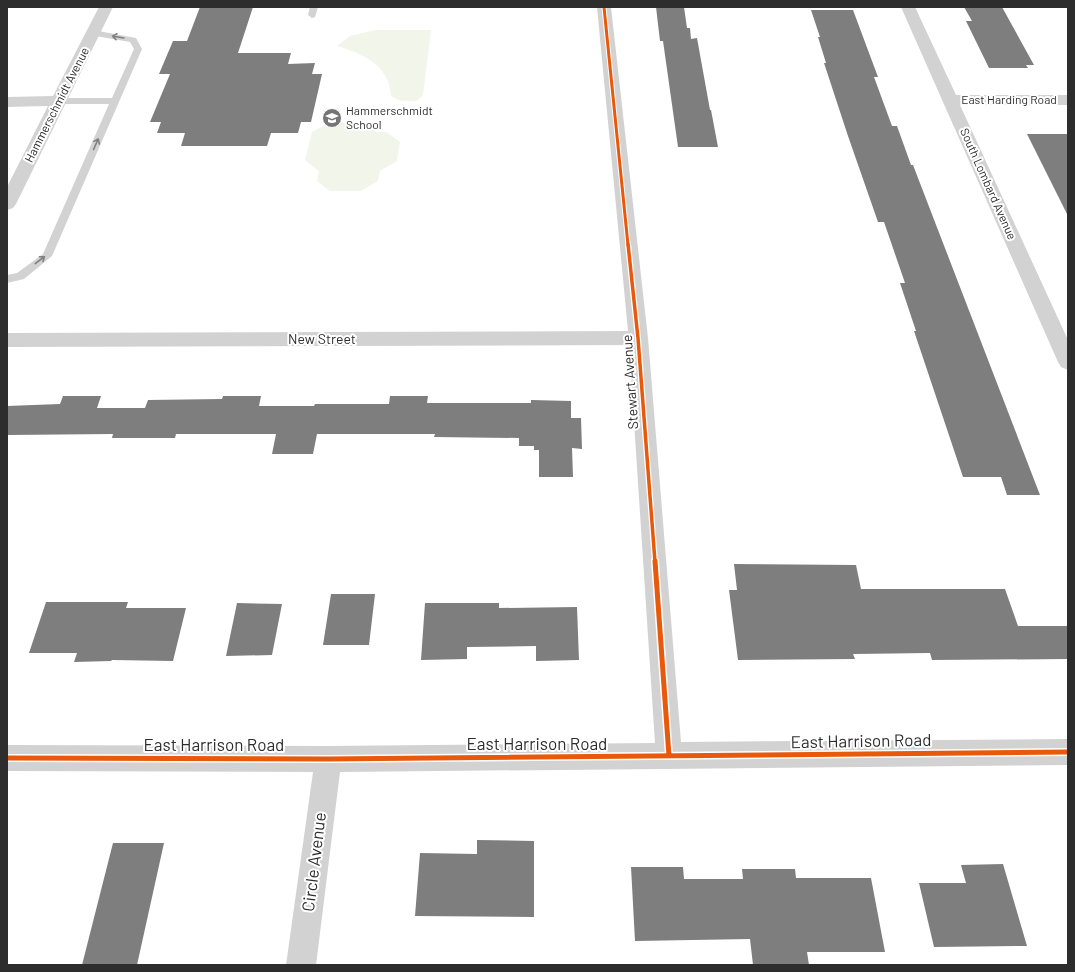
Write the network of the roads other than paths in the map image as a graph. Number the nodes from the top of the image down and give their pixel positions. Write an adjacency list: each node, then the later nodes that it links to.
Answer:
1 (106, 7): 4 (street, Hammerschmidt Avenue)
2 (604, 7): 12 (street, Stewart Avenue)
3 (908, 7): 5 (street, South Lombard Avenue)
4 (93, 33): 7 (street, Hammerschmidt Avenue); 8 (lane, one-way to 4)
5 (951, 100): 6 (street, East Harding Road); 14 (street, South Lombard Avenue)
6 (1068, 100)
7 (59, 101): 8 (lane); 9 (street); 10 (street, Hammerschmidt Avenue)
8 (115, 101): 11 (lane, one-way to 8)
9 (7, 102)
10 (7, 204)
11 (7, 279)
12 (638, 338): 13 (street, New Street); 16 (street, Stewart Avenue)
13 (7, 340)
14 (1068, 362)
15 (1068, 752): 16 (street, East Harrison Road)
16 (669, 756): 18 (street, East Harrison Road)
17 (7, 758): 18 (street, East Harrison Road)
18 (328, 759): 19 (street, Circle Avenue)
19 (301, 965)

